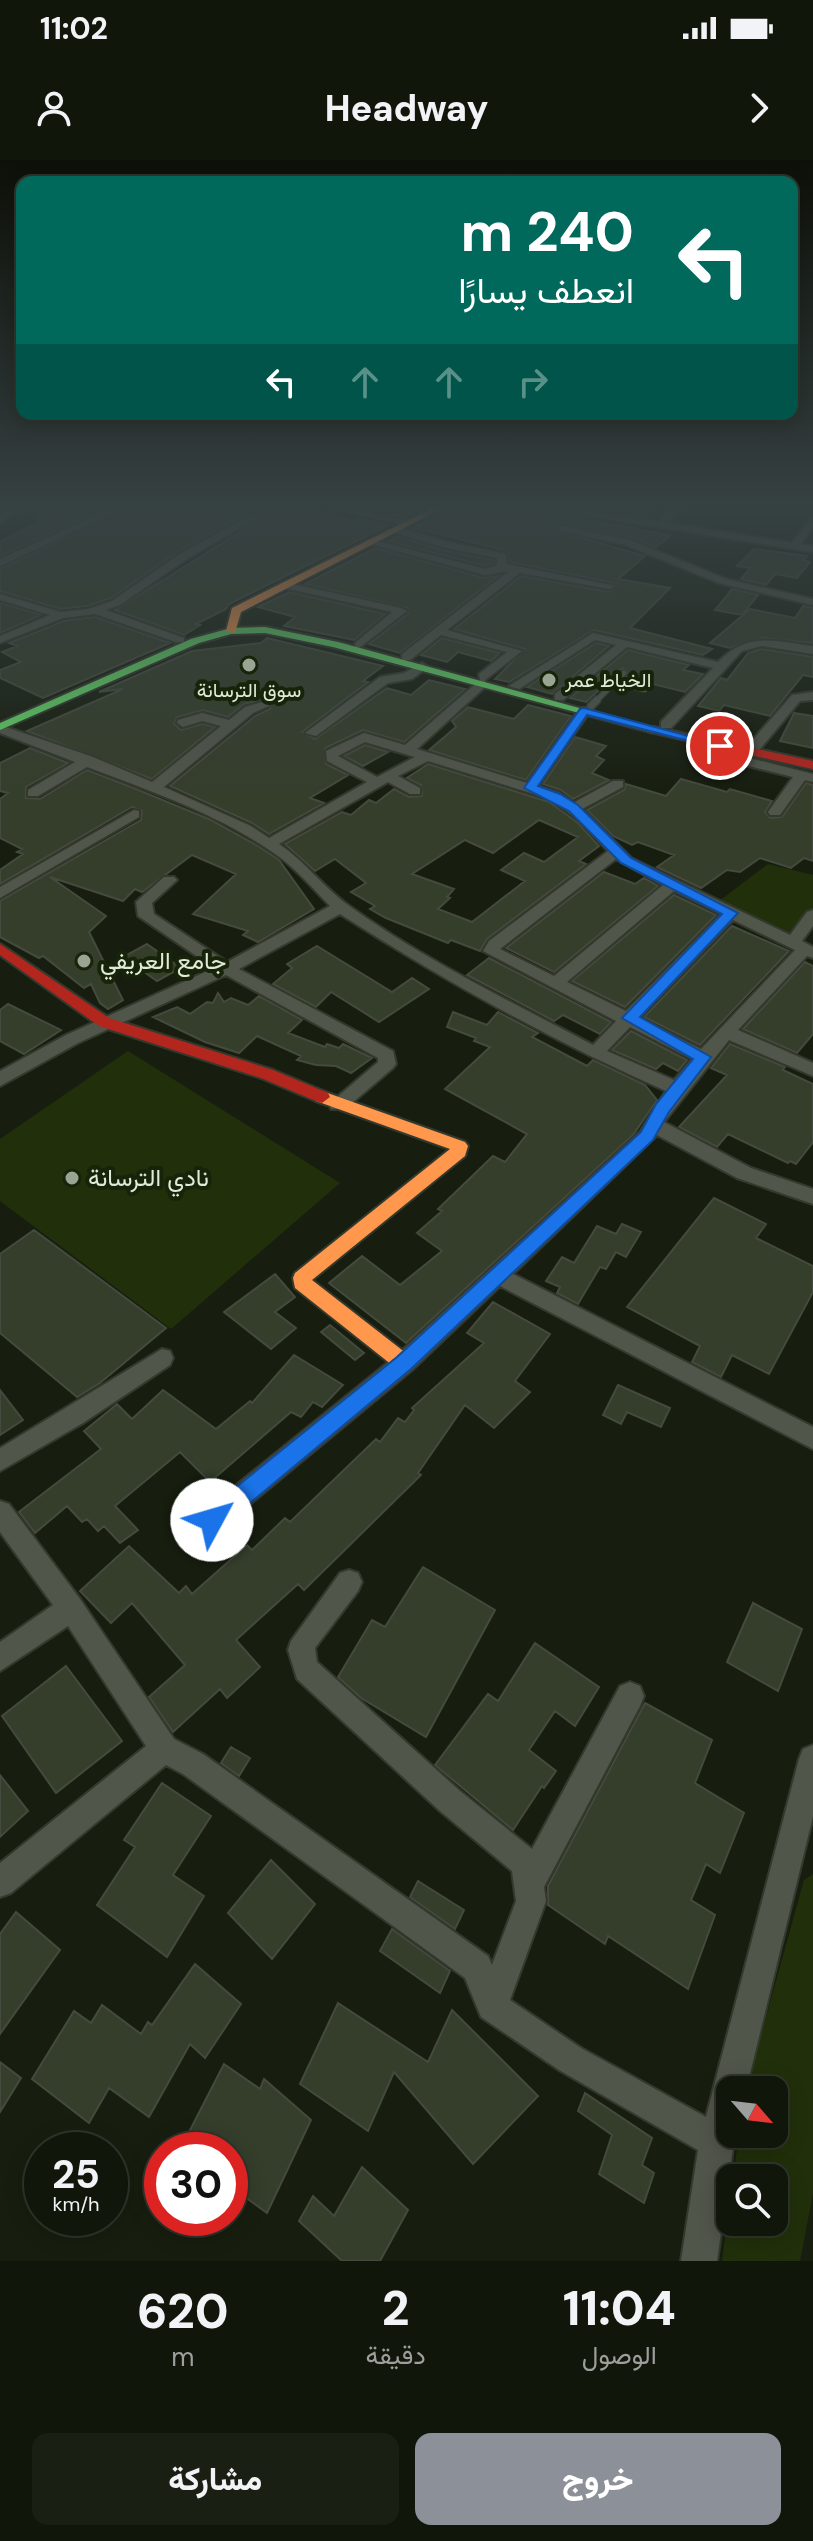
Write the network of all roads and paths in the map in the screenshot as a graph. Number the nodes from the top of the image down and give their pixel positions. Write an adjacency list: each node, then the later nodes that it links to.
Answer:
1 (28, 605): 7 (street)
2 (108, 605): 6 (street)
3 (258, 605): 8 (main road)
4 (374, 605): 12 (street)
5 (471, 605): 9 (street)
6 (95, 610): 7 (street); 10 (street)
7 (61, 615): 11 (street)
8 (242, 618): 10 (main road); 12 (main road); 12 (main road); 29 (main road)
9 (437, 631): 15 (street); 19 (street)
10 (185, 638): 25 (main road)
11 (0, 640)
12 (346, 643): 15 (main road); 17 (main road)
13 (625, 643): 16 (street); 20 (street); 22 (street)
14 (813, 650): 16 (street)
15 (406, 657): 19 (main road)
16 (720, 666): 28 (street)
17 (422, 667): 19 (main road); 30 (street)
18 (624, 673): 24 (lane)
19 (482, 680): 20 (main road); 24 (main road); 32 (street)
20 (515, 686): 22 (main road)
21 (813, 696): 31 (street)
22 (559, 697): 24 (main road)
23 (265, 703): 27 (street)
24 (588, 708): 28 (main road); 36 (main road); 40 (street)
25 (3, 710)
26 (183, 723): 27 (street)
27 (231, 725): 39 (street)
28 (666, 725): 31 (main road)
29 (0, 728): 35 (street)
30 (311, 733)
31 (755, 746): 34 (main road)
32 (408, 750): 33 (street); 37 (street)
33 (425, 757): 37 (street); 40 (street)
34 (813, 758)
35 (88, 760): 39 (street); 42 (street)
36 (809, 773): 44 (street)
37 (382, 779): 41 (street); 46 (street)
38 (618, 784): 43 (street)
39 (155, 787): 46 (street)
40 (530, 788): 43 (street)
41 (415, 791)
42 (33, 793)
43 (574, 808): 47 (street)
44 (775, 812)
45 (134, 814): 50 (street)
46 (271, 843): 51 (street)
47 (615, 853): 49 (street); 57 (street)
48 (169, 880): 56 (street)
49 (672, 885): 52 (street); 57 (street)
50 (0, 893)
51 (340, 907): 56 (street); 61 (street)
52 (731, 913): 55 (street); 58 (street)
53 (813, 915): 55 (street)
54 (0, 948): 59 (main road)
55 (804, 948): 60 (street)
56 (225, 968): 59 (street); 66 (street)
57 (556, 983): 58 (street)
58 (630, 1018): 61 (street); 62 (street)
59 (104, 1022): 64 (street); 66 (main road)
60 (729, 1033): 62 (street); 63 (street)
61 (595, 1053): 65 (street)
62 (703, 1057): 65 (street)
63 (813, 1070)
64 (0, 1080)
65 (678, 1089): 67 (street)
66 (338, 1104): 71 (main road)
67 (655, 1126): 68 (street); 69 (street)
68 (813, 1197)
69 (499, 1276): 71 (street); 72 (street)
70 (162, 1358): 73 (street)
71 (404, 1363): 75 (street)
72 (813, 1439)
73 (0, 1460)
74 (0, 1512): 77 (street)
75 (212, 1520)
76 (349, 1582): 84 (street)
77 (71, 1608): 78 (street); 80 (street)
78 (0, 1658)
79 (630, 1696): 84 (street)
80 (164, 1749): 83 (street); 85 (street)
81 (813, 1759): 82 (street)
82 (806, 1827): 86 (street)
83 (0, 1882)
84 (530, 1883): 85 (street)
85 (492, 2006): 87 (street)
86 (735, 2076)
87 (716, 2142): 88 (street)
88 (699, 2261)

